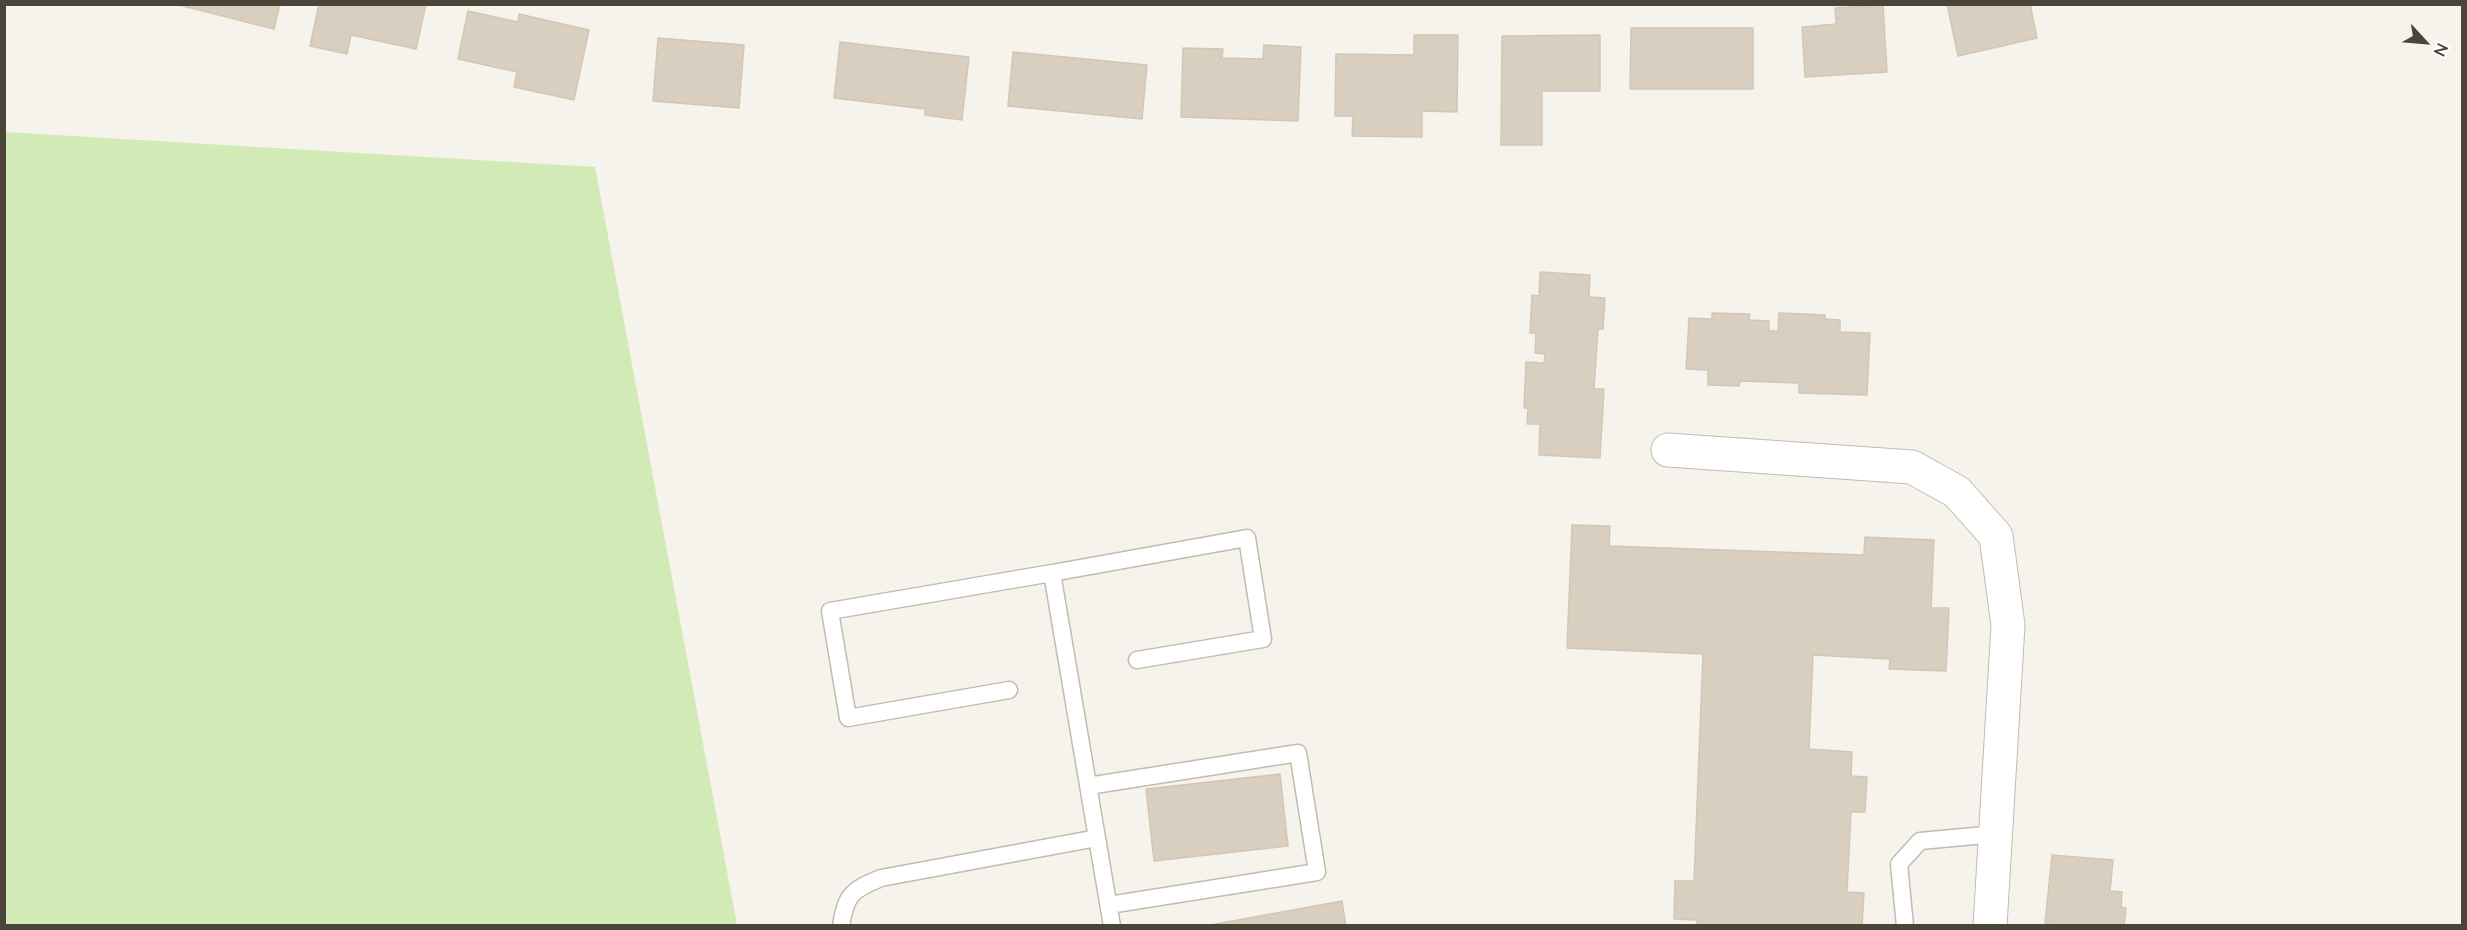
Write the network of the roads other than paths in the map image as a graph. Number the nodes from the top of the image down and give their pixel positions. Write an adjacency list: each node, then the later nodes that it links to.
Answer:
1 (1668, 450): 6 (street)
2 (1052, 573): 3 (lane); 4 (lane); 5 (lane)
3 (1137, 660)
4 (1009, 690)
5 (1088, 786): 7 (lane); 8 (lane)
6 (1996, 834): 11 (lane); 12 (street)
7 (1097, 838): 8 (lane); 9 (lane)
8 (1109, 905): 10 (lane)
9 (841, 926)
10 (1112, 926)
11 (1905, 926)
12 (1990, 926)

